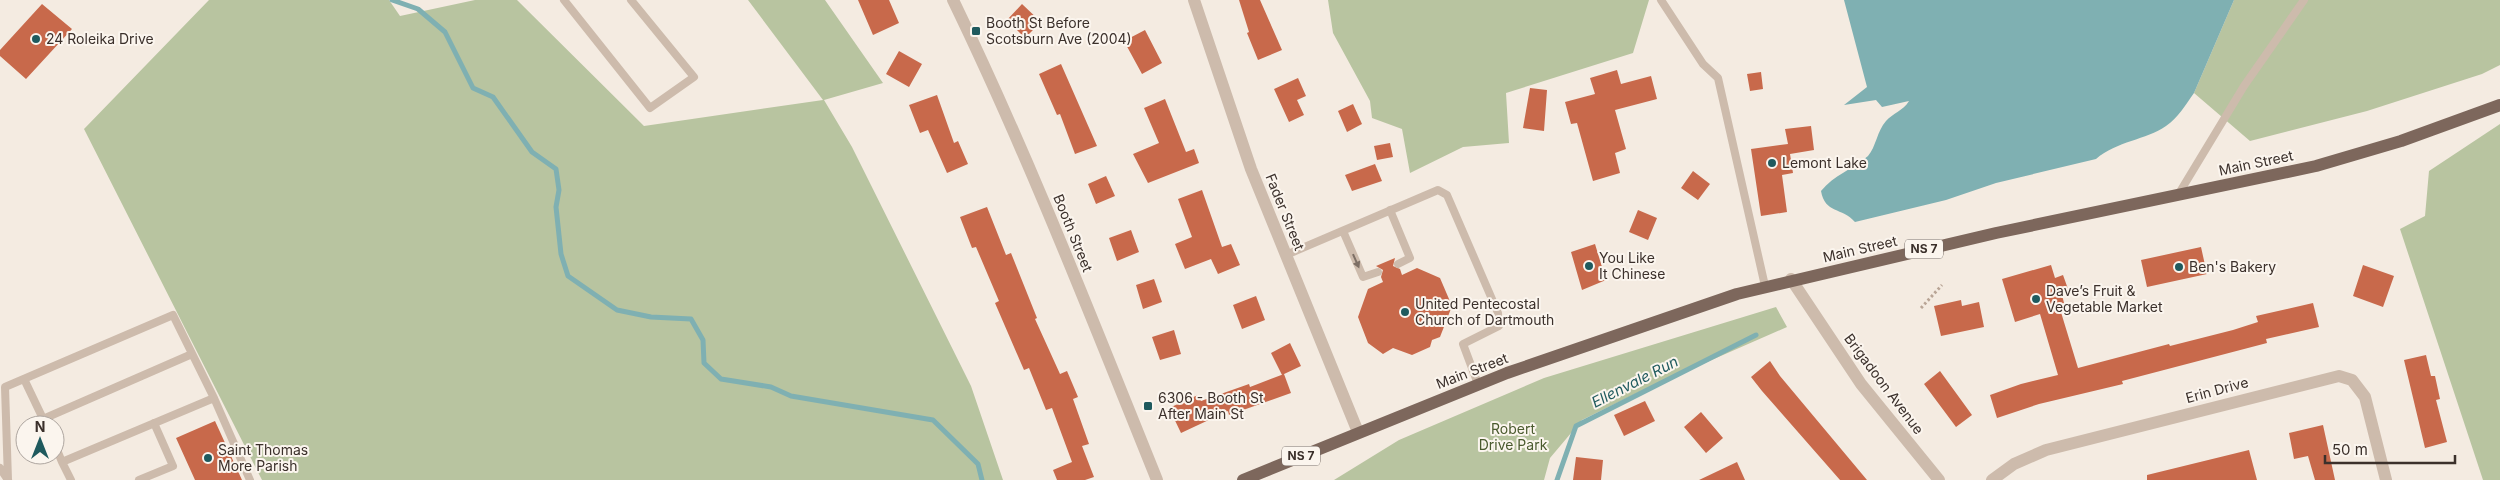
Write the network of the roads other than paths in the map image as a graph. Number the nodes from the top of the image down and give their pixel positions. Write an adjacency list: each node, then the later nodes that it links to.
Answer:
1 (564, 0): 2 (lane)
2 (632, 0)
3 (953, 0): 31 (street, Booth Street)
4 (1194, 0): 11 (street, Fader Street)
5 (1661, 0): 15 (lane)
6 (2304, 0): 8 (lane)
7 (2500, 105): 8 (main road, Main Street / NS 7)
8 (2178, 195): 14 (main road, Main Street / NS 7)
9 (1390, 210): 10 (lane); 12 (lane); 18 (lane)
10 (1343, 231): 11 (lane); 13 (lane, one-way to 13)
11 (1286, 255): 23 (street, Fader Street)
12 (1398, 264)
13 (1378, 272)
14 (1791, 279): 15 (main road, Main Street / NS 7); 33 (street, Brigadoon Avenue)
15 (1766, 286): 18 (main road, Main Street / NS 7)
16 (192, 354): 17 (lane); 19 (lane); 21 (lane)
17 (24, 379): 20 (lane); 27 (lane)
18 (1478, 384): 23 (main road, Main Street / NS 7)
19 (214, 398): 22 (lane); 30 (lane)
20 (41, 415)
21 (59, 415)
22 (154, 423): 24 (lane); 29 (lane)
23 (1358, 432): 32 (main road, Main Street / NS 7)
24 (65, 461)
25 (64, 465): 28 (lane)
26 (0, 468): 27 (lane)
27 (8, 480)
28 (71, 480)
29 (139, 480)
30 (250, 480)
31 (1157, 480)
32 (1243, 480)
33 (1939, 480)
34 (1992, 480): 35 (street, Erin Drive)
35 (2386, 480)

